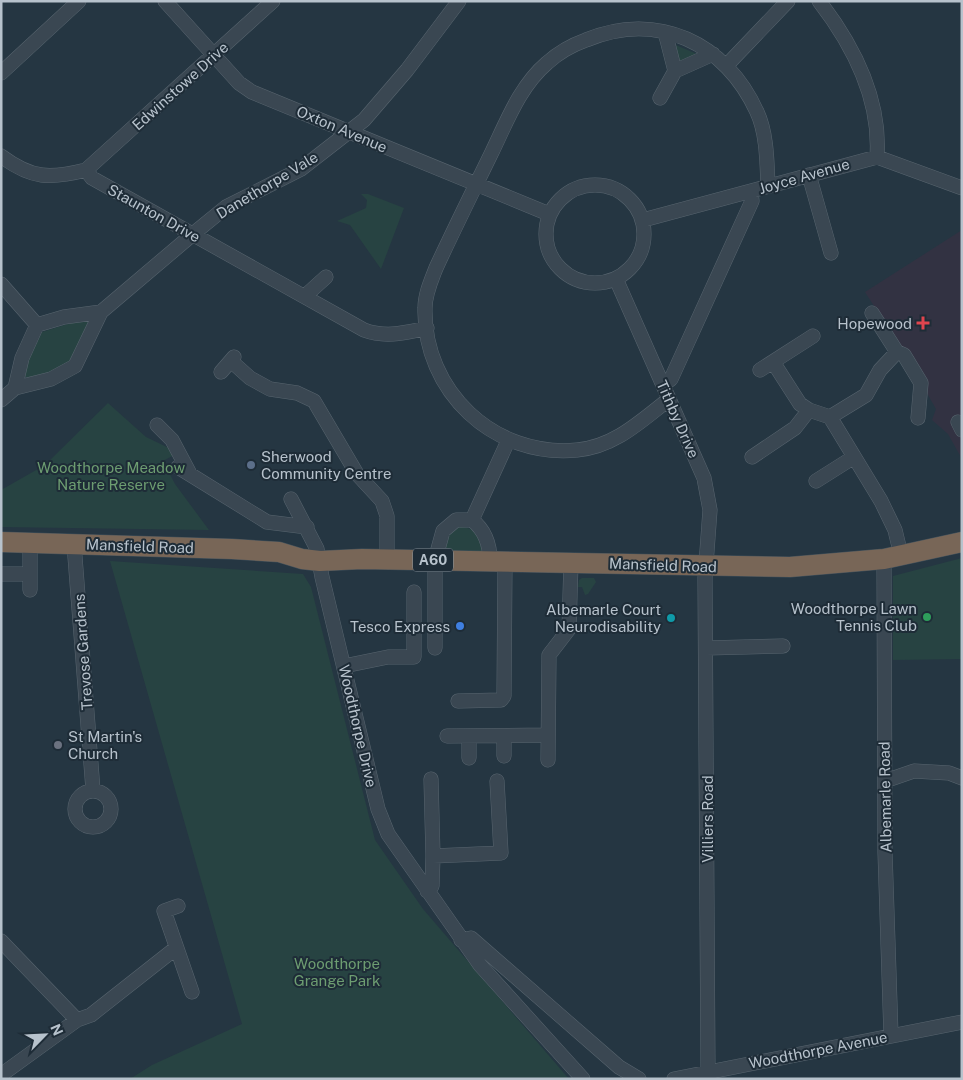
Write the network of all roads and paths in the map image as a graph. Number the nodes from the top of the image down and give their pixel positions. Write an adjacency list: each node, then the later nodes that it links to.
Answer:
1 (79, 1): 12 (street)
2 (165, 1): 9 (street, Oxton Avenue)
3 (274, 1): 9 (street, Edwinstowe Drive)
4 (459, 1): 14 (street, Danethorpe Vale)
5 (788, 1): 10 (street)
6 (819, 1): 16 (street)
7 (665, 32): 8 (street); 11 (street); 19 (street)
8 (713, 54): 10 (street); 11 (street)
9 (214, 55): 14 (street, Oxton Avenue); 17 (street, Edwinstowe Drive)
10 (726, 66): 20 (street)
11 (675, 71): 13 (street)
12 (1, 73)
13 (660, 98)
14 (350, 132): 19 (street, Oxton Avenue); 25 (street, Danethorpe Vale)
15 (1, 156): 17 (street)
16 (877, 157): 18 (street, Joyce Avenue); 21 (street)
17 (86, 170): 25 (street, Staunton Drive)
18 (809, 175): 20 (street, Joyce Avenue); 26 (street)
19 (476, 185): 23 (street, Oxton Avenue); 34 (street)
20 (768, 186): 22 (street, Joyce Avenue)
21 (962, 188)
22 (751, 191): 24 (street, Joyce Avenue); 40 (street)
23 (549, 214): 24 (street); 28 (street)
24 (643, 220): 28 (street)
25 (193, 234): 30 (street, Staunton Drive); 31 (street, Danethorpe Vale)
26 (830, 253)
27 (326, 277): 30 (street)
28 (616, 279): 40 (street, Tithby Drive)
29 (1, 284): 33 (street)
30 (305, 296): 34 (street, Staunton Drive)
31 (101, 312): 33 (street); 41 (street, Danethorpe Vale)
32 (872, 313): 36 (street)
33 (37, 325): 41 (street)
34 (426, 328): 48 (street)
35 (813, 336): 37 (street)
36 (897, 352): 45 (street); 46 (street)
37 (778, 358): 39 (street); 44 (street)
38 (229, 363): 61 (street)
39 (760, 370)
40 (663, 385): 43 (street, Tithby Drive)
41 (15, 388): 42 (street, Danethorpe Vale)
42 (1, 400)
43 (668, 400): 48 (street); 65 (street, Tithby Drive)
44 (809, 410): 45 (street); 49 (street)
45 (830, 417): 50 (street, Albemarle Road)
46 (918, 418)
47 (157, 425): 54 (street)
48 (508, 441): 53 (street)
49 (752, 456)
50 (854, 457): 51 (street); 60 (street, Albemarle Road)
51 (816, 481)
52 (290, 499): 54 (street, Woodthorpe Drive)
53 (472, 520): 62 (street); 63 (street)
54 (307, 527): 59 (street, Woodthorpe Drive)
55 (1, 542): 56 (highway, Mansfield Road / A60)
56 (30, 542): 58 (highway, Mansfield Road / A60); 67 (street)
57 (962, 542): 60 (highway, Mansfield Road / A60)
58 (74, 544): 59 (highway, Mansfield Road / A60); 87 (street, Trevose Gardens)
59 (318, 555): 61 (highway, Mansfield Road / A60); 73 (street, Woodthorpe Drive)
60 (892, 557): 65 (highway, Mansfield Road / A60); 86 (street, Albemarle Road)
61 (387, 559): 62 (highway, Mansfield Road / A60)
62 (435, 560): 63 (highway, Mansfield Road / A60); 71 (street)
63 (498, 562): 64 (highway, Mansfield Road / A60); 74 (street)
64 (571, 562): 65 (highway, Mansfield Road / A60); 78 (street)
65 (707, 566): 72 (street, Villiers Road)
66 (1, 574): 67 (street)
67 (30, 574): 68 (street)
68 (30, 590)
69 (414, 592): 73 (street)
70 (783, 646): 72 (street)
71 (435, 648)
72 (706, 648): 98 (street, Villiers Road)
73 (344, 666): 89 (street, Woodthorpe Drive)
74 (458, 701)
75 (447, 736): 76 (street)
76 (469, 736): 77 (street); 81 (street)
77 (504, 736): 78 (street); 80 (street)
78 (548, 739): 79 (street); 82 (street)
79 (562, 743)
80 (504, 756)
81 (469, 758)
82 (548, 760)
83 (962, 778): 86 (street)
84 (431, 779): 88 (street)
85 (497, 781): 88 (street)
86 (885, 781): 97 (street, Albemarle Road)
87 (93, 790)
88 (433, 856): 89 (street)
89 (427, 891): 91 (street, Woodthorpe Drive)
90 (178, 906): 93 (street)
91 (461, 940): 100 (street, Woodthorpe Drive); 101 (street)
92 (1, 941): 95 (street)
93 (176, 948): 94 (street); 95 (street)
94 (192, 992)
95 (77, 1020): 99 (street)
96 (962, 1022): 97 (street, Woodthorpe Avenue)
97 (891, 1035): 98 (street, Woodthorpe Avenue)
98 (708, 1071): 102 (street, Woodthorpe Avenue)
99 (1, 1075)
100 (582, 1079)
101 (639, 1079)
102 (674, 1079)

